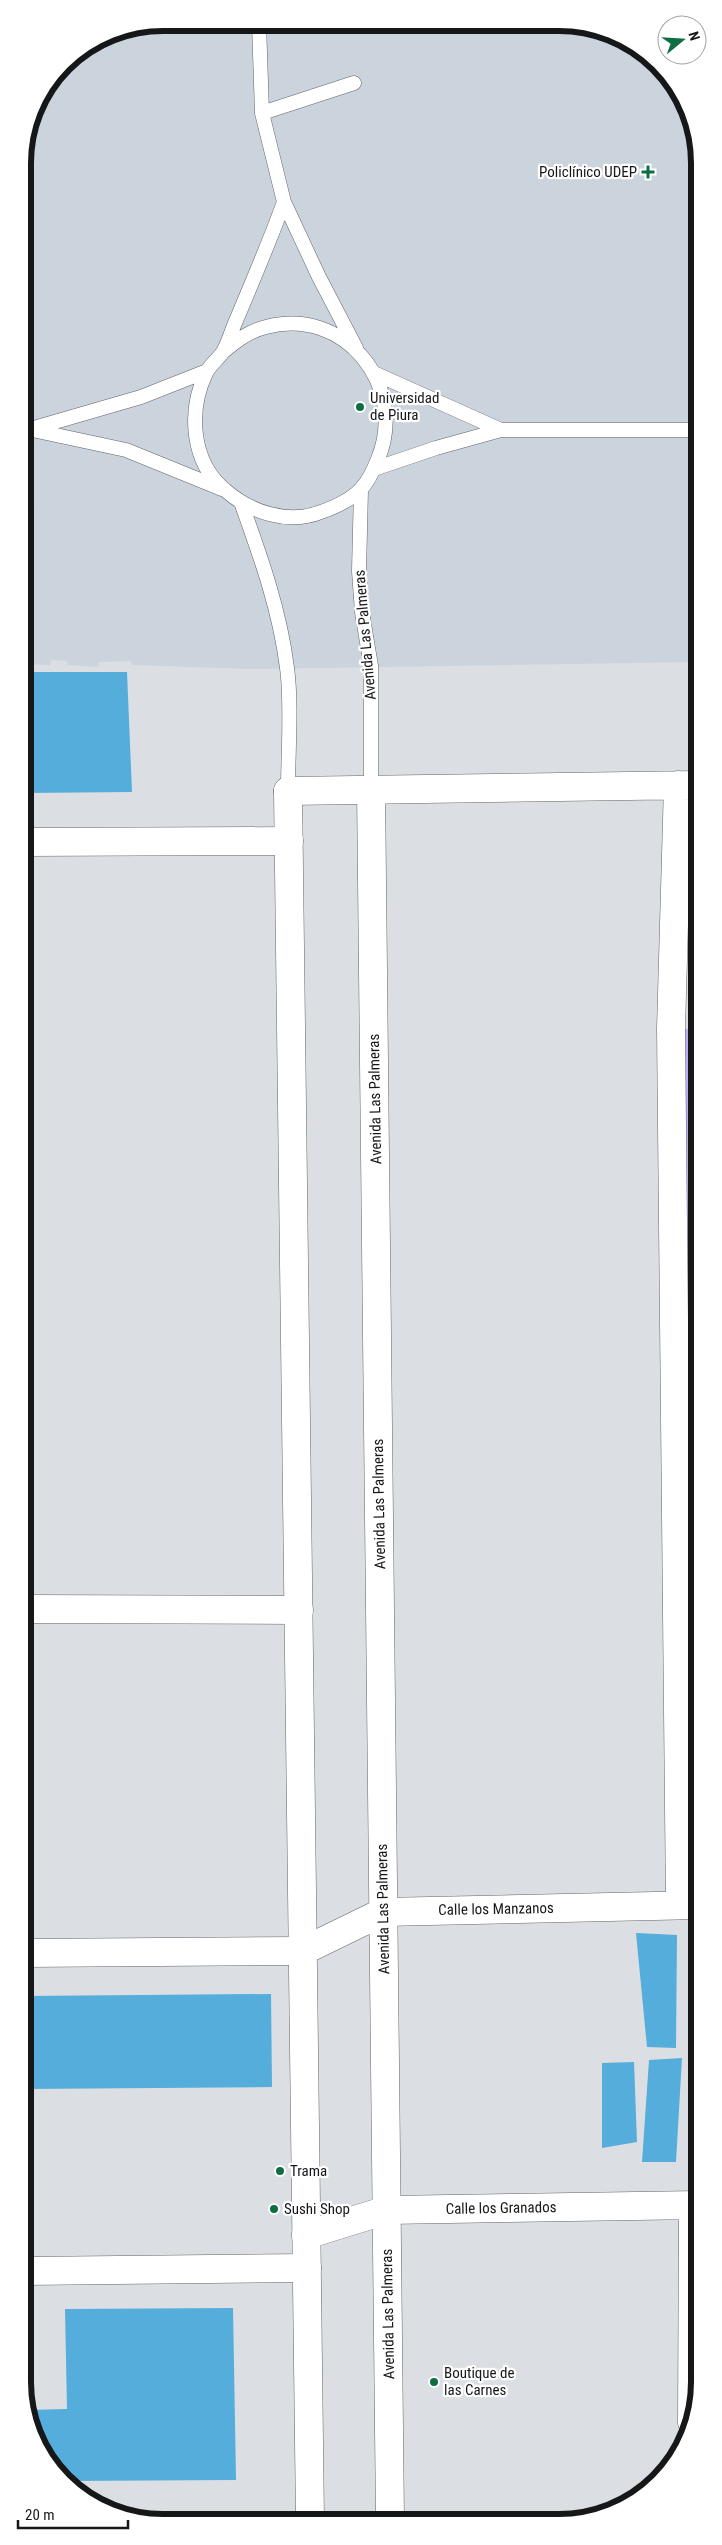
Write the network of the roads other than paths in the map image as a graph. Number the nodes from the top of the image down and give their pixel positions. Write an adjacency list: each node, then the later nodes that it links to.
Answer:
1 (259, 32): 3 (lane)
2 (354, 82): 3 (lane)
3 (262, 113): 4 (lane)
4 (284, 202): 5 (lane); 6 (lane)
5 (223, 352): 6 (lane); 7 (lane)
6 (359, 352): 8 (lane)
7 (207, 371): 9 (lane); 14 (lane)
8 (374, 373): 11 (lane); 13 (lane)
9 (32, 428)
10 (32, 430): 14 (lane)
11 (501, 430): 12 (lane); 13 (lane)
12 (691, 430)
13 (374, 470): 15 (lane)
14 (222, 489): 16 (lane)
15 (361, 490): 16 (lane); 18 (lane, Avenida Las Palmeras)
16 (242, 505): 19 (lane)
17 (688, 785): 18 (street); 24 (street)
18 (371, 789): 19 (street); 26 (street, Avenida Las Palmeras)
19 (288, 791): 20 (street)
20 (289, 841): 21 (street); 23 (street)
21 (32, 842)
22 (31, 1609): 23 (street)
23 (299, 1610): 27 (street)
24 (688, 1619): 25 (street)
25 (689, 1905): 26 (street, Calle los Manzanos)
26 (384, 1912): 27 (street, Calle los Manzanos); 30 (street, Avenida Las Palmeras)
27 (303, 1951): 28 (street); 31 (street)
28 (31, 1953)
29 (690, 2205): 30 (street, Calle los Granados)
30 (387, 2210): 31 (street, Calle los Granados); 35 (street, Avenida Las Palmeras)
31 (306, 2235): 32 (street)
32 (306, 2268): 33 (street); 34 (street)
33 (31, 2271)
34 (310, 2514)
35 (390, 2514)

